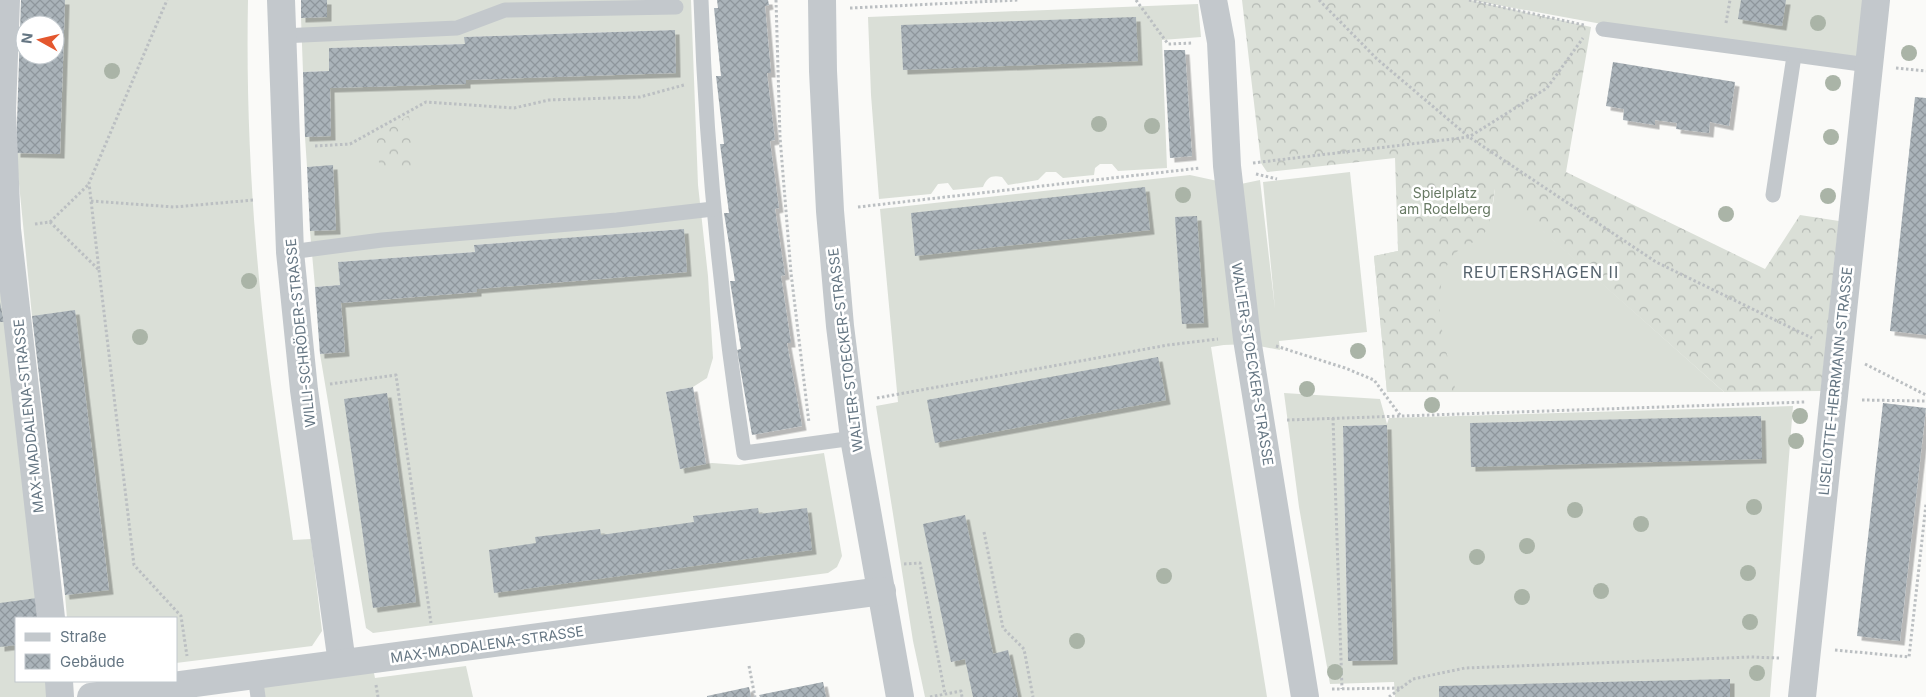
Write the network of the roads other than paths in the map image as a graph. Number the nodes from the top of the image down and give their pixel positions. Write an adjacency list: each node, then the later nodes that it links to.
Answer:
1 (6, 0): 14 (street, MAX-MADDALENA-STRASSE)
2 (280, 0): 9 (street, WILLI-SCHRÖDER-STRASSE)
3 (701, 0): 13 (lane)
4 (1213, 0): 22 (street, WALTER-STOECKER-STRASSE)
5 (1876, 0): 11 (street, LISELOTTE-HERRMANN-STRASSE)
6 (822, 5): 16 (street, WALTER-STOECKER-STRASSE)
7 (676, 7): 9 (lane)
8 (1597, 28): 10 (lane)
9 (281, 36): 15 (street, WILLI-SCHRÖDER-STRASSE)
10 (1794, 56): 11 (lane); 12 (lane)
11 (1868, 65): 26 (street, LISELOTTE-HERRMANN-STRASSE)
12 (1773, 196)
13 (713, 209): 15 (lane); 16 (lane)
14 (5, 218): 18 (street, MAX-MADDALENA-STRASSE)
15 (290, 252): 19 (street, WILLI-SCHRÖDER-STRASSE)
16 (854, 438): 17 (street, WALTER-STOECKER-STRASSE)
17 (882, 591): 19 (street, MAX-MADDALENA-STRASSE); 25 (street, WALTER-STOECKER-STRASSE)
18 (51, 617)
19 (342, 663): 21 (street, MAX-MADDALENA-STRASSE)
20 (58, 682): 23 (street)
21 (256, 686): 24 (street, MAX-MADDALENA-STRASSE)
22 (1305, 693)
23 (60, 697)
24 (92, 697)
25 (900, 697)
26 (1802, 697)

